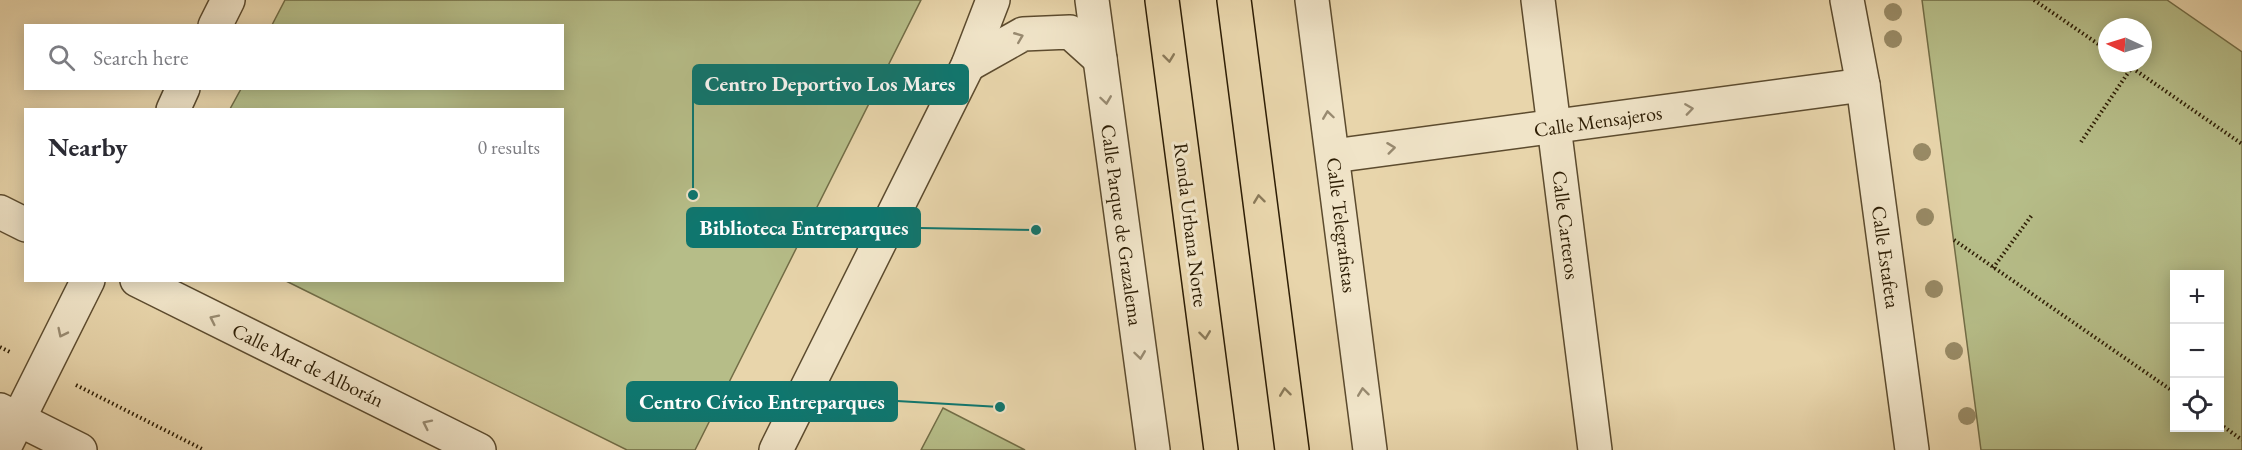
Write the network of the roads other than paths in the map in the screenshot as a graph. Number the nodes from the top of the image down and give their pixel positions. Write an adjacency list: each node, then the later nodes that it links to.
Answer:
1 (228, 0): 10 (street)
2 (993, 0): 12 (street)
3 (1092, 0): 11 (street, Calle Parque de Grazalema)
4 (1162, 0): 28 (main road, Ronda Urbana Norte, one-way to 28)
5 (1234, 0): 29 (main road, one-way to 5)
6 (1312, 0): 17 (street, Calle Telegrafistas, one-way to 6)
7 (1538, 0): 16 (street, Calle Carteros)
8 (1847, 0): 13 (street, Calle Estafeta)
9 (1863, 0): 13 (street, Calle Estafeta)
10 (216, 24)
11 (1100, 59): 12 (street, one-way to 11); 27 (street, Calle Parque de Grazalema, one-way to 27)
12 (968, 65): 26 (street)
13 (1861, 74): 16 (street, Calle Mensajeros, one-way to 13); 32 (street, Calle Estafeta)
14 (182, 90): 15 (street)
15 (174, 108)
16 (1554, 127): 17 (street, Calle Mensajeros, one-way to 16); 31 (street, Calle Carteros)
17 (1333, 156): 30 (street, Calle Telegrafistas, one-way to 17)
18 (0, 212): 19 (street)
19 (24, 224)
20 (87, 282): 22 (street, one-way to 22)
21 (141, 282): 25 (street, Calle Mar de Alborán, one-way to 21)
22 (9, 415): 23 (street); 24 (street)
23 (3, 450)
24 (80, 450)
25 (479, 450)
26 (776, 450)
27 (1153, 450)
28 (1221, 450)
29 (1292, 450)
30 (1371, 450)
31 (1595, 450)
32 (1912, 450)

